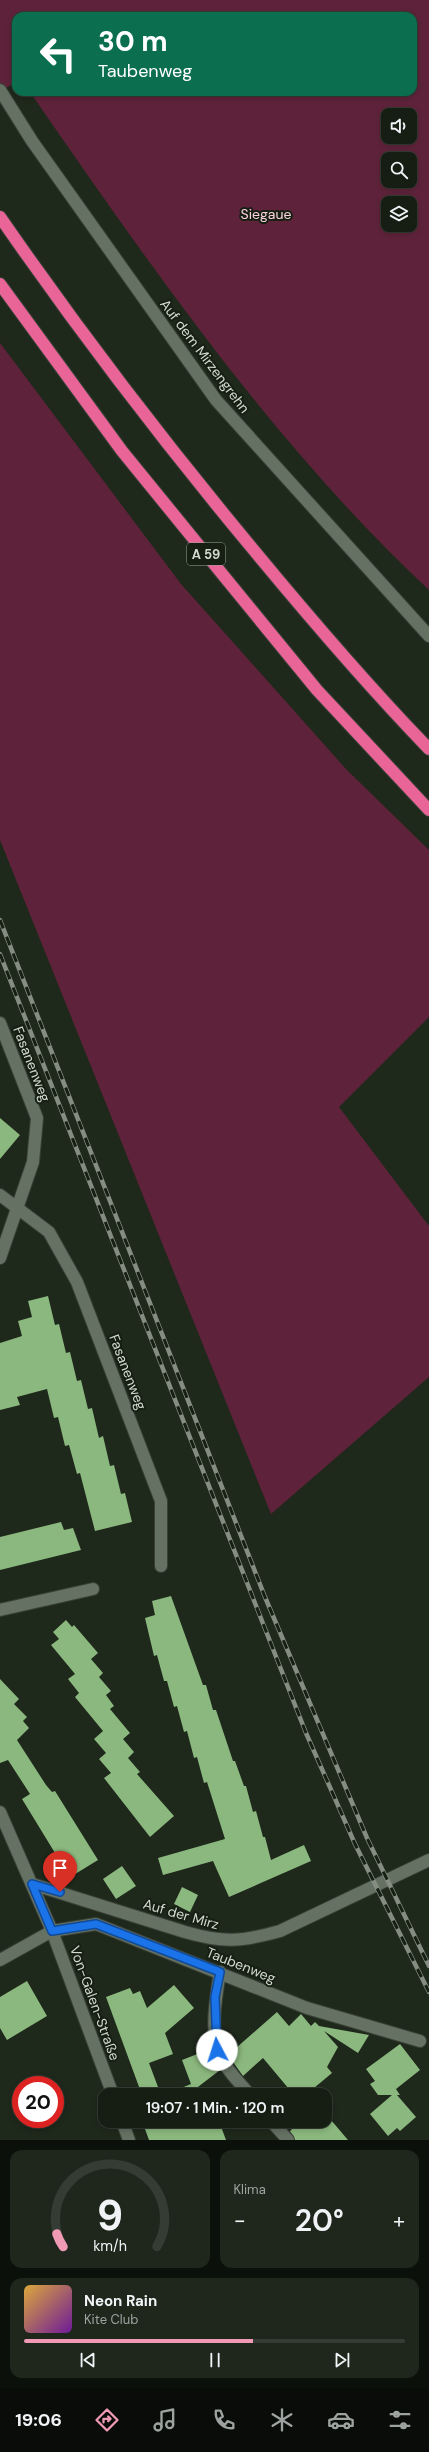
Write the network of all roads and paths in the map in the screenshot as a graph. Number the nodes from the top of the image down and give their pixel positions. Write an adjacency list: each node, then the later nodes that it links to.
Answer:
1 (0, 90): 4 (street, Auf dem Mirzengrehn)
2 (0, 217): 5 (highway, A 59)
3 (0, 284): 6 (highway, A 59)
4 (429, 636)
5 (429, 749)
6 (429, 810)
7 (0, 1023): 9 (street, Fasanenweg)
8 (0, 1195): 9 (street)
9 (18, 1210): 10 (street, Fasanenweg); 11 (street, Fasanenweg)
10 (0, 1258)
11 (161, 1566)
12 (93, 1589): 13 (street)
13 (0, 1610)
14 (0, 1812): 16 (street, Von-Galen-Straße)
15 (429, 1860): 16 (street, Auf der Mirz)
16 (32, 1884): 17 (street, Von-Galen-Straße)
17 (52, 1931): 18 (street); 19 (street, Taubenweg); 21 (street, Von-Galen-Straße)
18 (0, 1960)
19 (220, 1972): 20 (street, Taubenweg); 22 (street)
20 (420, 2041)
21 (110, 2088)
22 (244, 2088)
23 (125, 2128): 25 (street)
24 (278, 2128): 26 (street)
25 (129, 2140)
26 (288, 2140)

